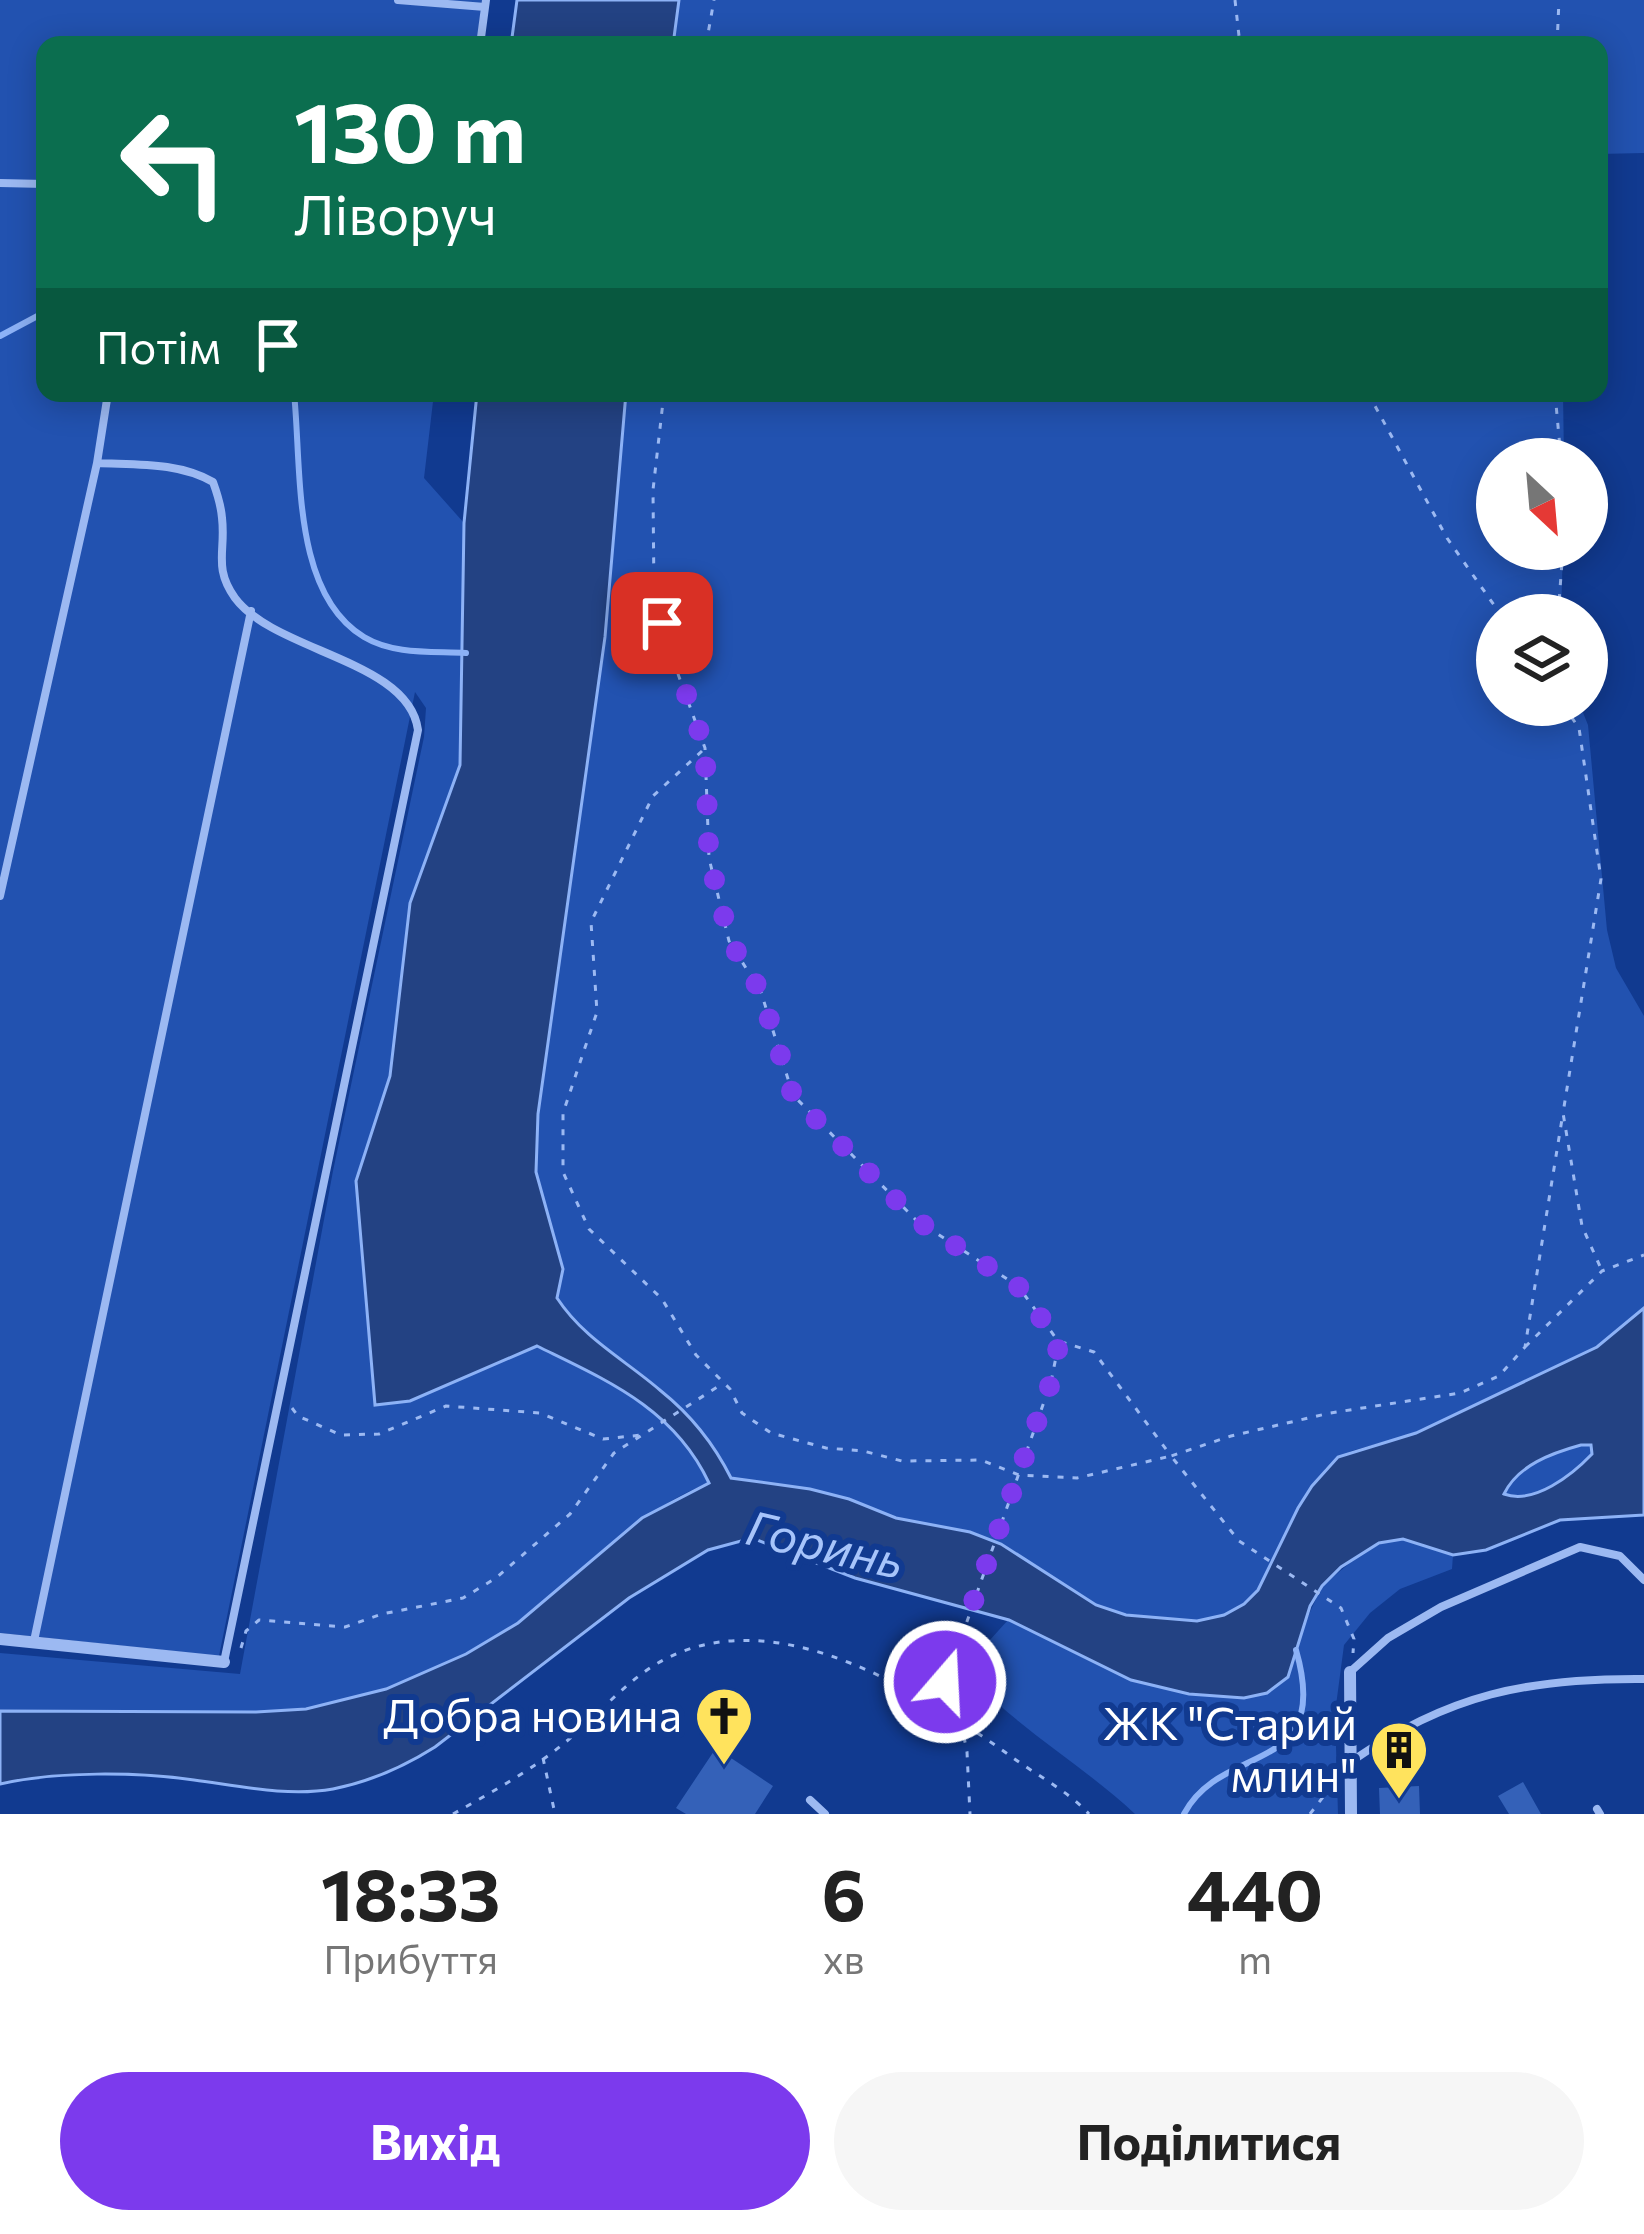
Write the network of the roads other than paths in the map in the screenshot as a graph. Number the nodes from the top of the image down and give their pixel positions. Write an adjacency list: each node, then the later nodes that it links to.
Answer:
1 (398, 0): 2 (lane)
2 (486, 3): 3 (lane)
3 (481, 36)
4 (0, 183): 5 (lane)
5 (36, 184)
6 (107, 402): 7 (lane)
7 (97, 463): 8 (lane); 9 (lane)
8 (251, 610): 12 (lane); 13 (lane)
9 (0, 896)
10 (1644, 1580): 14 (lane)
11 (0, 1640): 12 (street)
12 (34, 1643): 13 (street)
13 (224, 1662)
14 (1350, 1672): 16 (street)
15 (1644, 1679): 16 (lane)
16 (1348, 1764): 19 (street)
17 (810, 1800): 18 (lane)
18 (825, 1814)
19 (1351, 1814)

